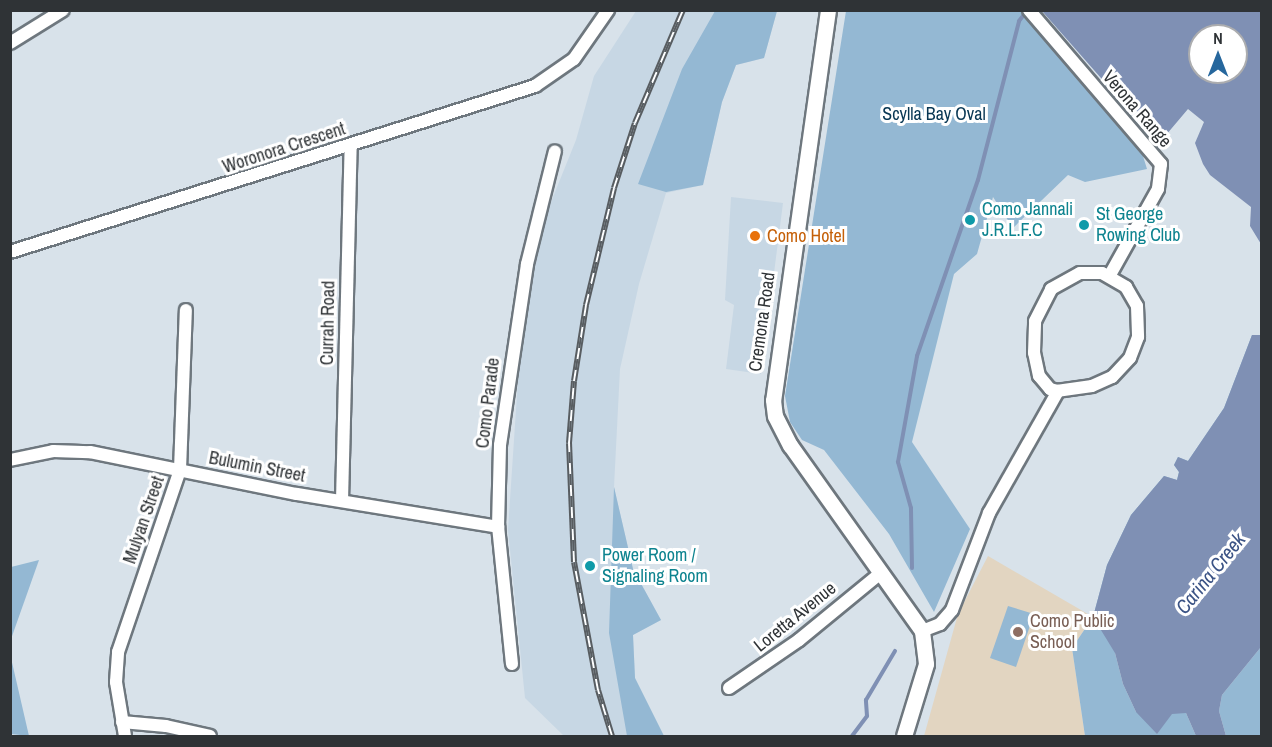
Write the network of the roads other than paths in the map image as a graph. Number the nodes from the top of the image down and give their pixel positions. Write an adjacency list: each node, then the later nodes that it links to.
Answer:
1 (63, 10): 5 (street)
2 (608, 10): 6 (street, Woronora Crescent)
3 (828, 10): 16 (street, Cremona Road)
4 (1031, 13): 9 (street, Verona Range)
5 (10, 43)
6 (351, 145): 8 (street, Woronora Crescent); 14 (street, Currah Road)
7 (555, 151): 15 (street, Como Parade)
8 (10, 252)
9 (1110, 275): 11 (street); 11 (street)
10 (186, 310): 13 (street, Mulyan Street)
11 (1058, 391): 17 (street)
12 (10, 460): 13 (street, Bulumin Street)
13 (180, 470): 14 (street, Bulumin Street); 20 (street, Mulyan Street)
14 (342, 501): 15 (street, Bulumin Street)
15 (498, 527): 18 (street, Como Parade)
16 (882, 572): 17 (street, Cremona Road); 19 (street, Loretta Avenue)
17 (922, 631): 23 (street)
18 (512, 664)
19 (729, 688)
20 (122, 722): 21 (street, Mulyan Street); 22 (street)
21 (126, 736)
22 (210, 736)
23 (904, 736)

